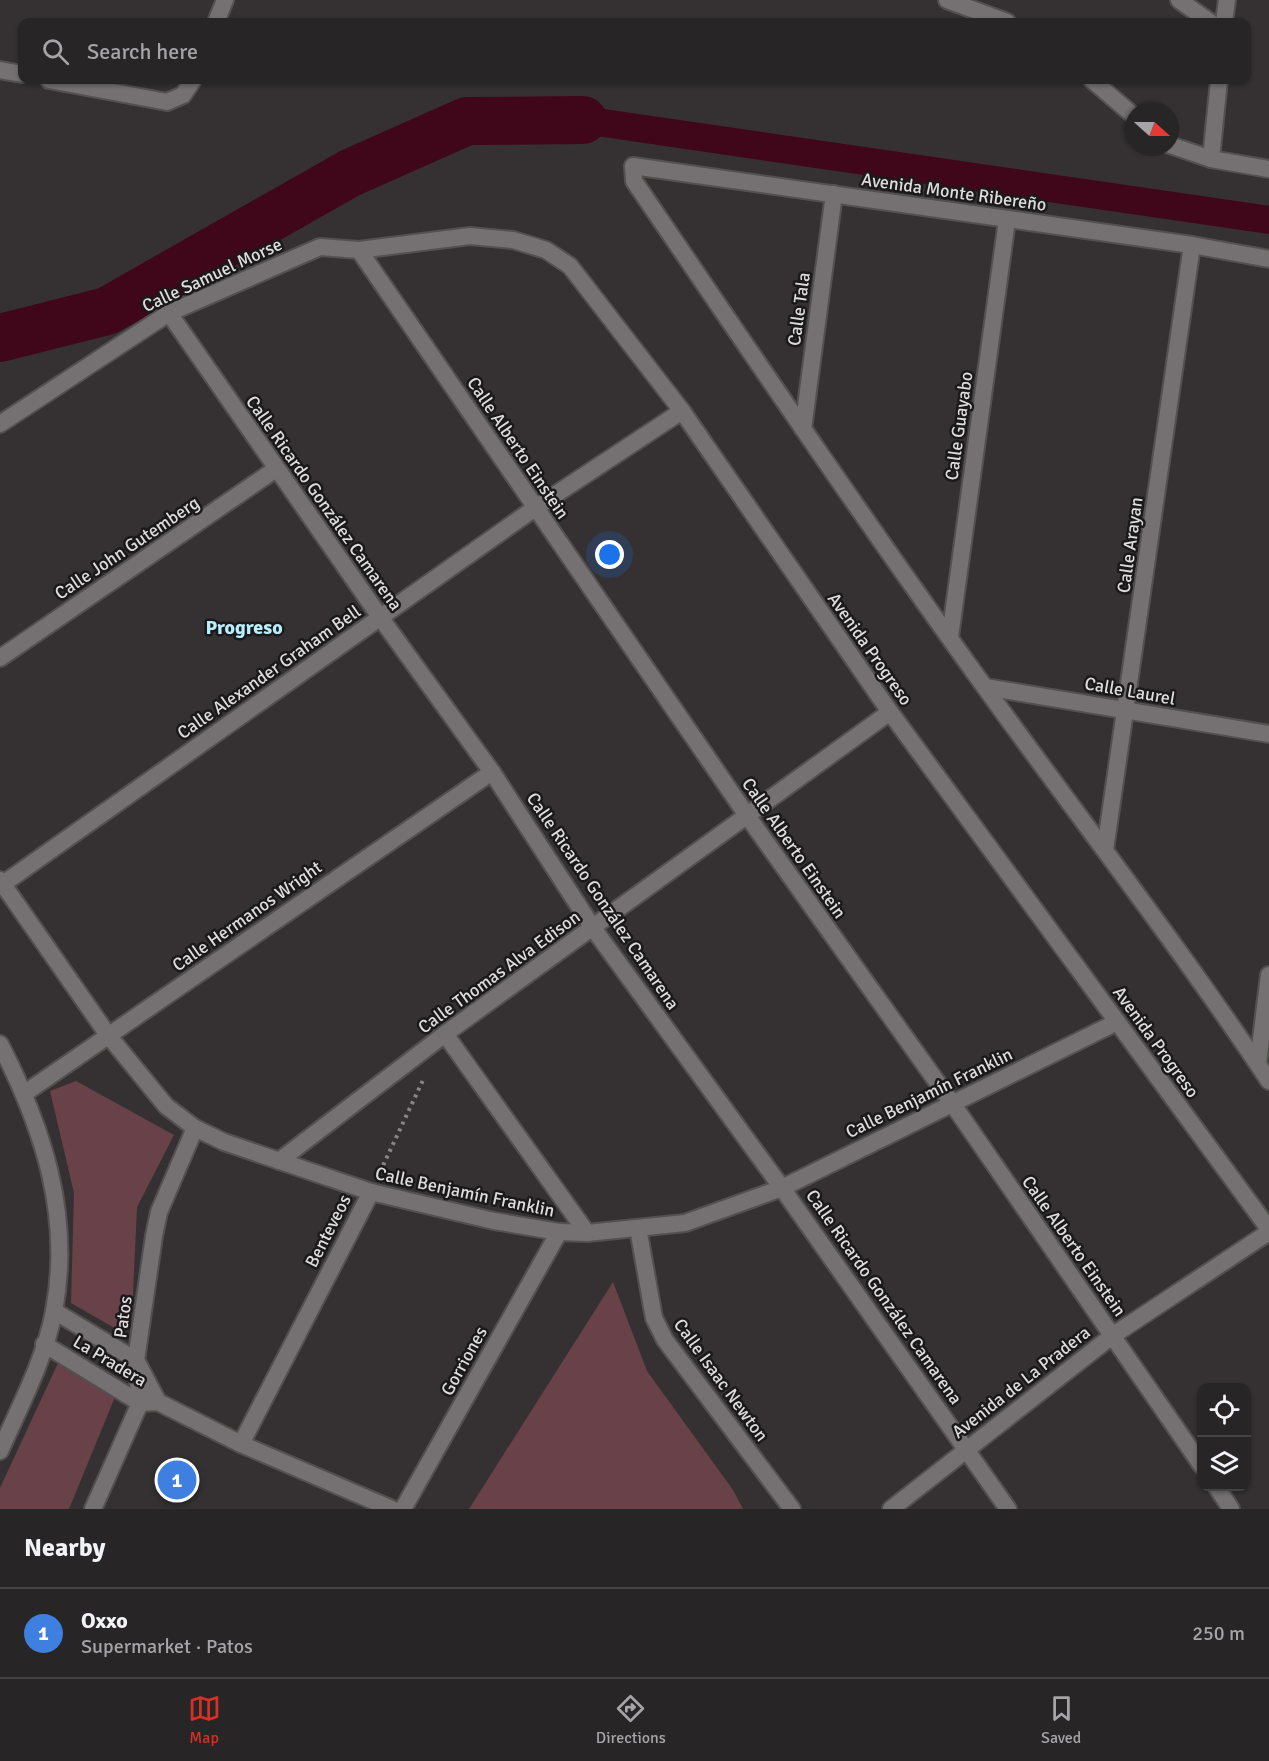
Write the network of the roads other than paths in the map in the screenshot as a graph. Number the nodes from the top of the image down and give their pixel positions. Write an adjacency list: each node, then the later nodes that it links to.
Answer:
1 (225, 0): 5 (street)
2 (947, 0): 6 (street)
3 (1179, 0): 7 (street)
4 (1227, 0): 8 (street)
5 (218, 18)
6 (996, 18)
7 (1204, 18)
8 (1225, 18)
9 (0, 70): 10 (street)
10 (18, 73)
11 (70, 84): 12 (street)
12 (190, 84)
13 (1097, 84): 15 (street)
14 (1219, 84): 17 (street)
15 (1125, 108)
16 (1179, 148): 17 (street)
17 (1211, 159): 18 (street)
18 (1269, 169)
19 (834, 194): 20 (street, Avenida Monte Ribereño); 27 (street, Calle Tala); 27 (street, Avenida Monte Ribereño)
20 (1007, 220): 21 (street, Avenida Monte Ribereño); 31 (street, Calle Guayabo)
21 (1192, 245): 23 (street, Avenida Monte Ribereño); 34 (street, Calle Arayan)
22 (359, 250): 24 (street, Calle Samuel Morse); 25 (street, Avenida Progreso); 29 (street, Calle Alberto Einstein)
23 (1269, 259)
24 (169, 313): 26 (street, Calle Samuel Morse); 28 (street, Calle Ricardo González Camarena)
25 (682, 411): 29 (street, Calle Alexander Graham Bell); 35 (street, Avenida Progreso)
26 (0, 424)
27 (803, 429): 31 (street)
28 (276, 469): 30 (street, Calle Ricardo González Camarena); 32 (street, Calle John Gutemberg)
29 (535, 508): 30 (street, Calle Alexander Graham Bell); 38 (street, Calle Alberto Einstein)
30 (380, 617): 37 (street, Calle Ricardo González Camarena); 40 (street, Calle Alexander Graham Bell)
31 (950, 637): 33 (street)
32 (0, 658)
33 (984, 687): 34 (street, Calle Laurel); 39 (street)
34 (1127, 710): 36 (street, Calle Laurel); 39 (street, Calle Arayan)
35 (890, 712): 38 (street, Calle Thomas Alva Edison); 43 (street, Avenida Progreso)
36 (1269, 734)
37 (492, 772): 41 (street, Calle Ricardo González Camarena); 45 (street, Calle Hermanos Wright)
38 (746, 814): 41 (street, Calle Thomas Alva Edison); 50 (street, Calle Alberto Einstein)
39 (1105, 850): 47 (street)
40 (1, 883): 45 (street, Calle Benjamín Franklin)
41 (593, 928): 44 (street, Calle Thomas Alva Edison); 53 (street, Calle Ricardo González Camarena)
42 (1269, 975): 47 (street)
43 (1117, 1022): 50 (street, Calle Benjamín Franklin); 56 (street, Avenida Progreso)
44 (445, 1034): 52 (street, Calle Thomas Alva Edison); 58 (street)
45 (108, 1035): 49 (street, Calle Hermanos Wright); 51 (street, Calle Benjamín Franklin)
46 (0, 1044): 49 (street)
47 (1258, 1064): 48 (street)
48 (1269, 1081)
49 (25, 1093): 59 (street)
50 (952, 1103): 53 (street, Calle Benjamín Franklin); 60 (street, Calle Alberto Einstein)
51 (195, 1128): 52 (street, Calle Benjamín Franklin); 62 (street, Patos)
52 (279, 1161): 54 (street, Calle Benjamín Franklin)
53 (782, 1188): 55 (street, Calle Benjamín Franklin); 66 (street, Calle Ricardo González Camarena)
54 (371, 1192): 57 (street, Calle Benjamín Franklin); 65 (street, Benteveos)
55 (638, 1228): 58 (street, Calle Benjamín Franklin); 73 (street, Calle Isaac Newton)
56 (1269, 1230): 60 (street, Avenida de La Pradera)
57 (559, 1232): 58 (street, Calle Benjamín Franklin); 72 (street, Gorriones)
58 (587, 1233)
59 (54, 1311): 61 (street); 62 (street, La Pradera)
60 (1112, 1336): 66 (street, Avenida de La Pradera); 68 (street, Calle Alberto Einstein)
61 (44, 1344): 64 (street, La Pradera); 67 (street)
62 (136, 1360): 63 (street, La Pradera); 64 (street, Patos)
63 (158, 1402): 64 (street, La Pradera); 65 (street)
64 (140, 1403): 70 (street, Patos)
65 (241, 1444): 71 (street)
66 (967, 1448): 74 (street, Avenida de La Pradera); 75 (street, Calle Ricardo González Camarena)
67 (0, 1451)
68 (1197, 1459)
69 (1219, 1491): 76 (street)
70 (93, 1509)
71 (392, 1509)
72 (403, 1509)
73 (792, 1509)
74 (891, 1509)
75 (1008, 1509)
76 (1231, 1509)

